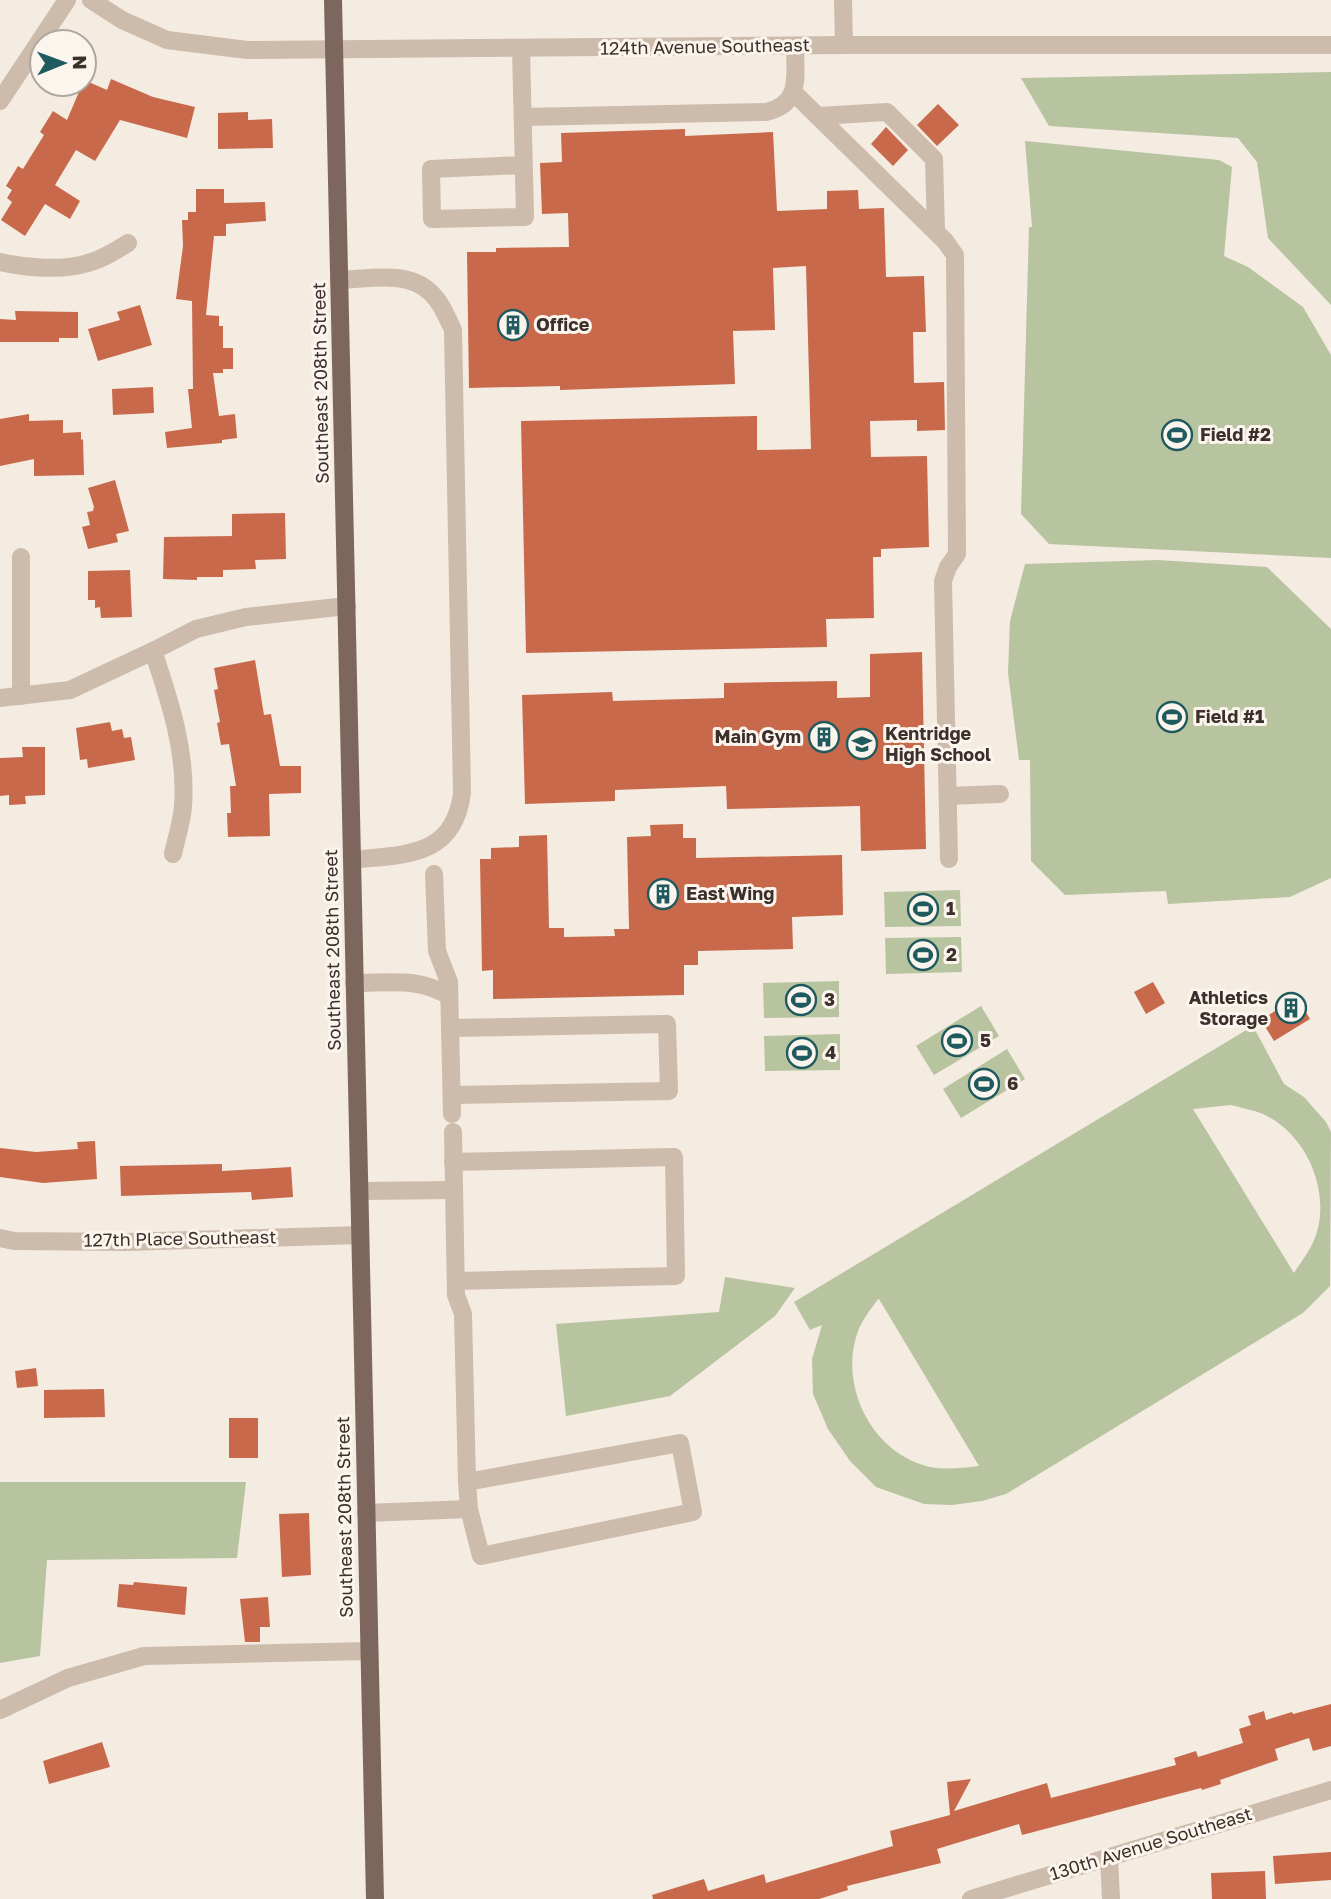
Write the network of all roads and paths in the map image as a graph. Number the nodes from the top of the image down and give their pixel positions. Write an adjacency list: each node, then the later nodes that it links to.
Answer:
1 (67, 0): 11 (street)
2 (91, 0): 9 (street, 124th Avenue Southeast)
3 (333, 0): 9 (main road, Southeast 208th Street)
4 (844, 0): 5 (street)
5 (844, 45): 6 (street, 124th Avenue Southeast); 7 (street, 124th Avenue Southeast)
6 (1331, 45)
7 (795, 46): 8 (street, 124th Avenue Southeast); 10 (street)
8 (521, 48): 9 (street, 124th Avenue Southeast); 13 (street)
9 (334, 50): 18 (main road, Southeast 208th Street)
10 (793, 92): 12 (street); 13 (street)
11 (0, 101)
12 (817, 116): 15 (street); 15 (street)
13 (523, 117): 14 (street)
14 (524, 165): 14 (street)
15 (936, 232): 25 (street)
16 (128, 243): 17 (street)
17 (0, 262)
18 (339, 280): 20 (main road, Southeast 208th Street); 28 (street)
19 (21, 557): 22 (street)
20 (347, 607): 21 (street); 28 (main road, Southeast 208th Street)
21 (153, 651): 22 (street); 26 (street)
22 (21, 696): 23 (street)
23 (0, 698)
24 (1000, 794): 25 (street)
25 (947, 796): 27 (street)
26 (173, 854)
27 (949, 859)
28 (352, 860): 30 (main road, Southeast 208th Street)
29 (434, 874): 31 (street)
30 (354, 983): 31 (street); 38 (main road, Southeast 208th Street)
31 (449, 996): 32 (street)
32 (450, 1028): 33 (street); 33 (street)
33 (452, 1095): 34 (street)
34 (452, 1114)
35 (453, 1132): 36 (street)
36 (453, 1162): 37 (street); 41 (street)
37 (454, 1190): 38 (street); 41 (street)
38 (359, 1191): 39 (main road, Southeast 208th Street)
39 (360, 1235): 40 (street, 127th Place Southeast); 44 (main road, Southeast 208th Street)
40 (0, 1238)
41 (456, 1280): 42 (street)
42 (467, 1482): 43 (street); 43 (street)
43 (470, 1509): 44 (street)
44 (366, 1513): 45 (main road, Southeast 208th Street)
45 (369, 1651): 46 (street); 49 (main road, Southeast 208th Street)
46 (0, 1710)
47 (1331, 1790): 48 (street, 130th Avenue Southeast)
48 (1109, 1857): 50 (street, 130th Avenue Southeast); 51 (street)
49 (375, 1899)
50 (971, 1899)
51 (1111, 1899)

